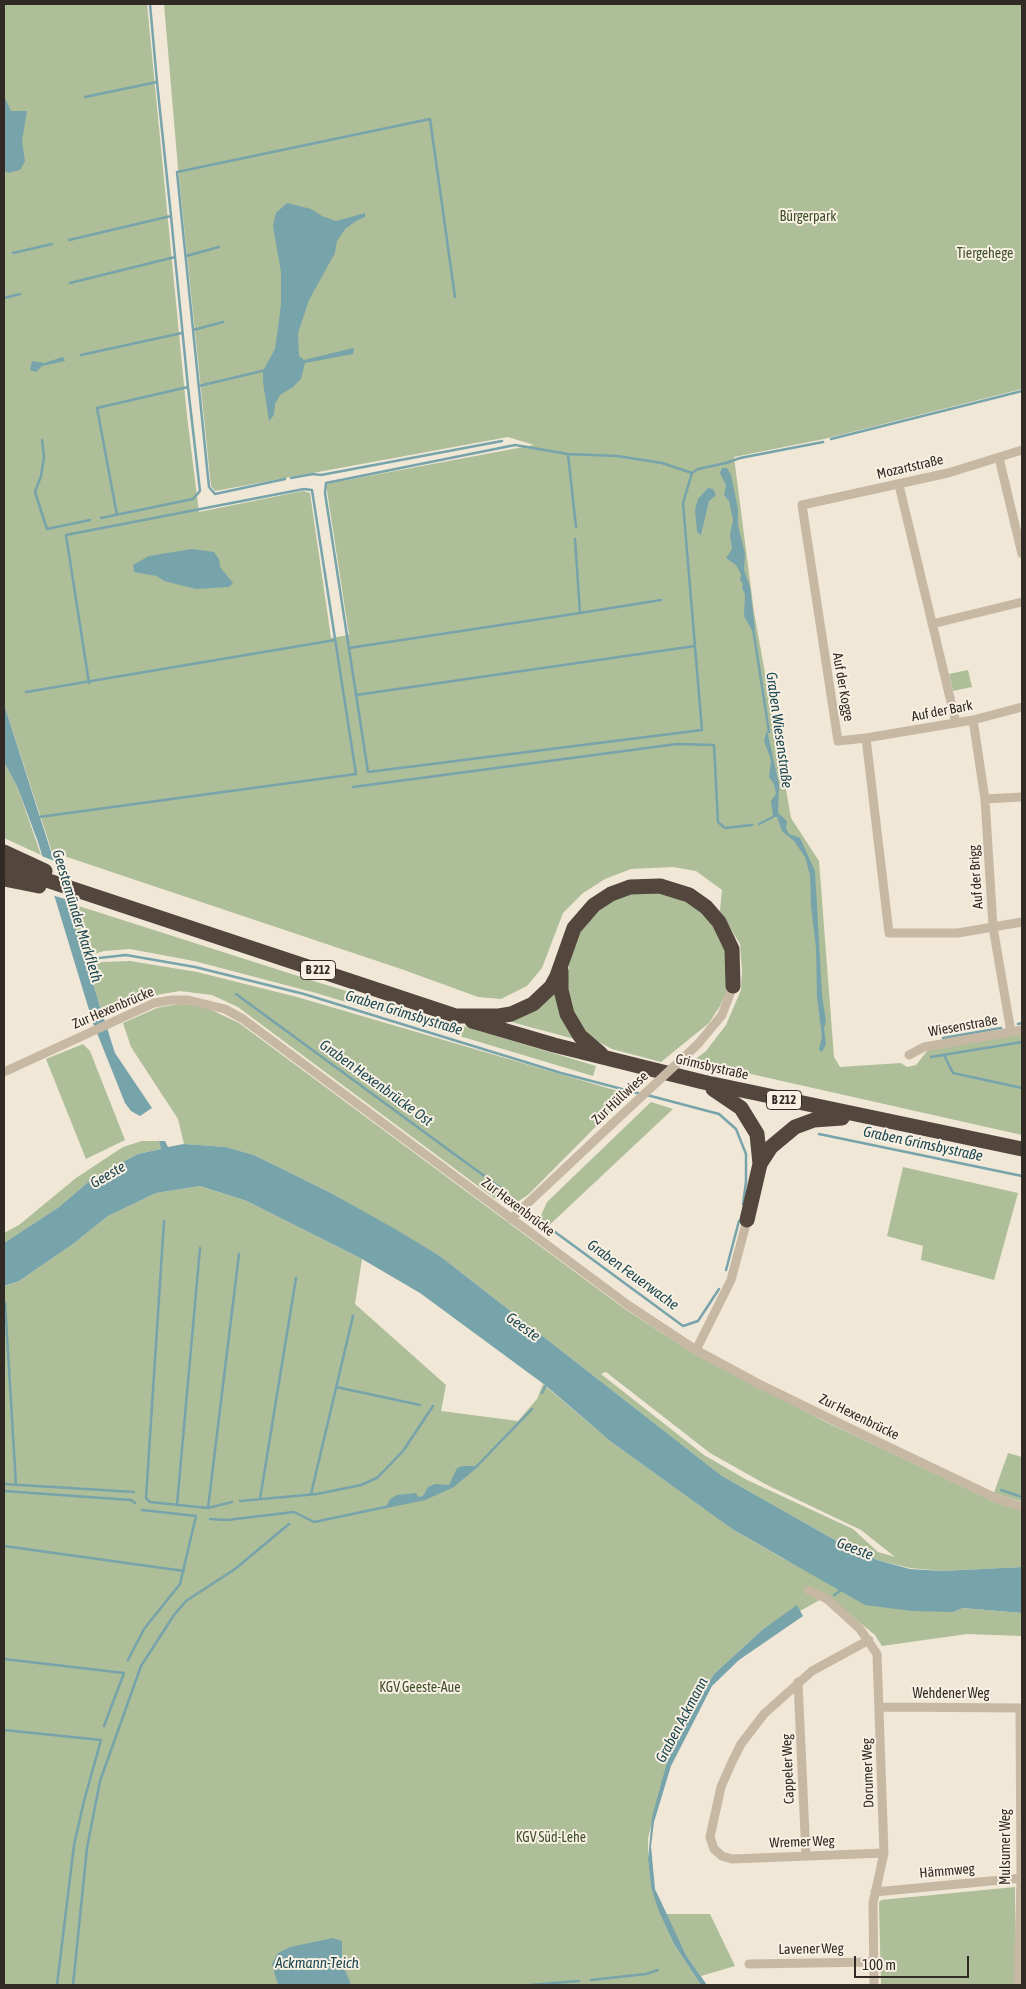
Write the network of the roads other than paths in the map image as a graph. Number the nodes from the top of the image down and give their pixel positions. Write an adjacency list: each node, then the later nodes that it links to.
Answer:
1 (1022, 450): 2 (street, Mozartstraße)
2 (999, 458): 3 (street, Mozartstraße); 5 (street)
3 (899, 485): 4 (street, Mozartstraße); 7 (street)
4 (802, 505): 11 (street, Auf der Kogge)
5 (1022, 554)
6 (1022, 602): 7 (street)
7 (932, 624): 10 (street)
8 (1022, 707): 9 (street, Auf der Bark)
9 (973, 720): 10 (street, Auf der Bark); 13 (street, Auf der Brigg)
10 (956, 723): 11 (street, Auf der Bark)
11 (866, 738): 19 (street, Auf der Kogge)
12 (1022, 797): 13 (street)
13 (985, 799): 19 (street, Auf der Brigg)
14 (4, 852): 16 (highway)
15 (4, 866): 16 (highway)
16 (39, 877): 17 (highway); 22 (highway, B 212)
17 (4, 879)
18 (1022, 922): 19 (street)
19 (993, 927): 24 (street, Auf der Brigg)
20 (562, 965): 21 (highway); 22 (highway); 26 (highway)
21 (733, 986): 32 (street, Zur Hüllwiese, bridge)
22 (456, 1016): 26 (highway, Grimsbystraße / B 212)
23 (1022, 1030): 24 (street, Wiesenstraße)
24 (1011, 1032): 25 (street, Wiesenstraße)
25 (909, 1055)
26 (609, 1059): 28 (highway, Grimsbystraße / B 212)
27 (4, 1072): 32 (street, Zur Hexenbrücke)
28 (703, 1082): 29 (highway, Grimsbystraße / B 212); 31 (highway)
29 (866, 1117): 30 (highway, Grimsbystraße / B 212); 31 (highway)
30 (1022, 1149)
31 (760, 1164): 33 (highway)
32 (511, 1219): 34 (street, Zur Hexenbrücke)
33 (747, 1220): 34 (street)
34 (696, 1350): 35 (street, Zur Hexenbrücke)
35 (1022, 1507)
36 (808, 1590): 37 (street, Dorumer Weg)
37 (869, 1640): 38 (street); 39 (street, Dorumer Weg)
38 (798, 1682): 42 (street, Cappeler Weg); 42 (street, Wremer Weg)
39 (880, 1707): 40 (street, Wehdener Weg); 41 (street, Dorumer Weg)
40 (1021, 1708): 43 (street, Mulsumer Weg)
41 (884, 1853): 42 (street, Wremer Weg); 44 (street, Dorumer Weg)
42 (806, 1856)
43 (1021, 1878): 44 (street, Hämmweg); 48 (street, Mulsumer Weg)
44 (875, 1892): 45 (street, Dorumer Weg)
45 (874, 1962): 46 (street, Lavener Weg); 47 (street, Dorumer Weg)
46 (749, 1964)
47 (874, 1985)
48 (1018, 1985)

